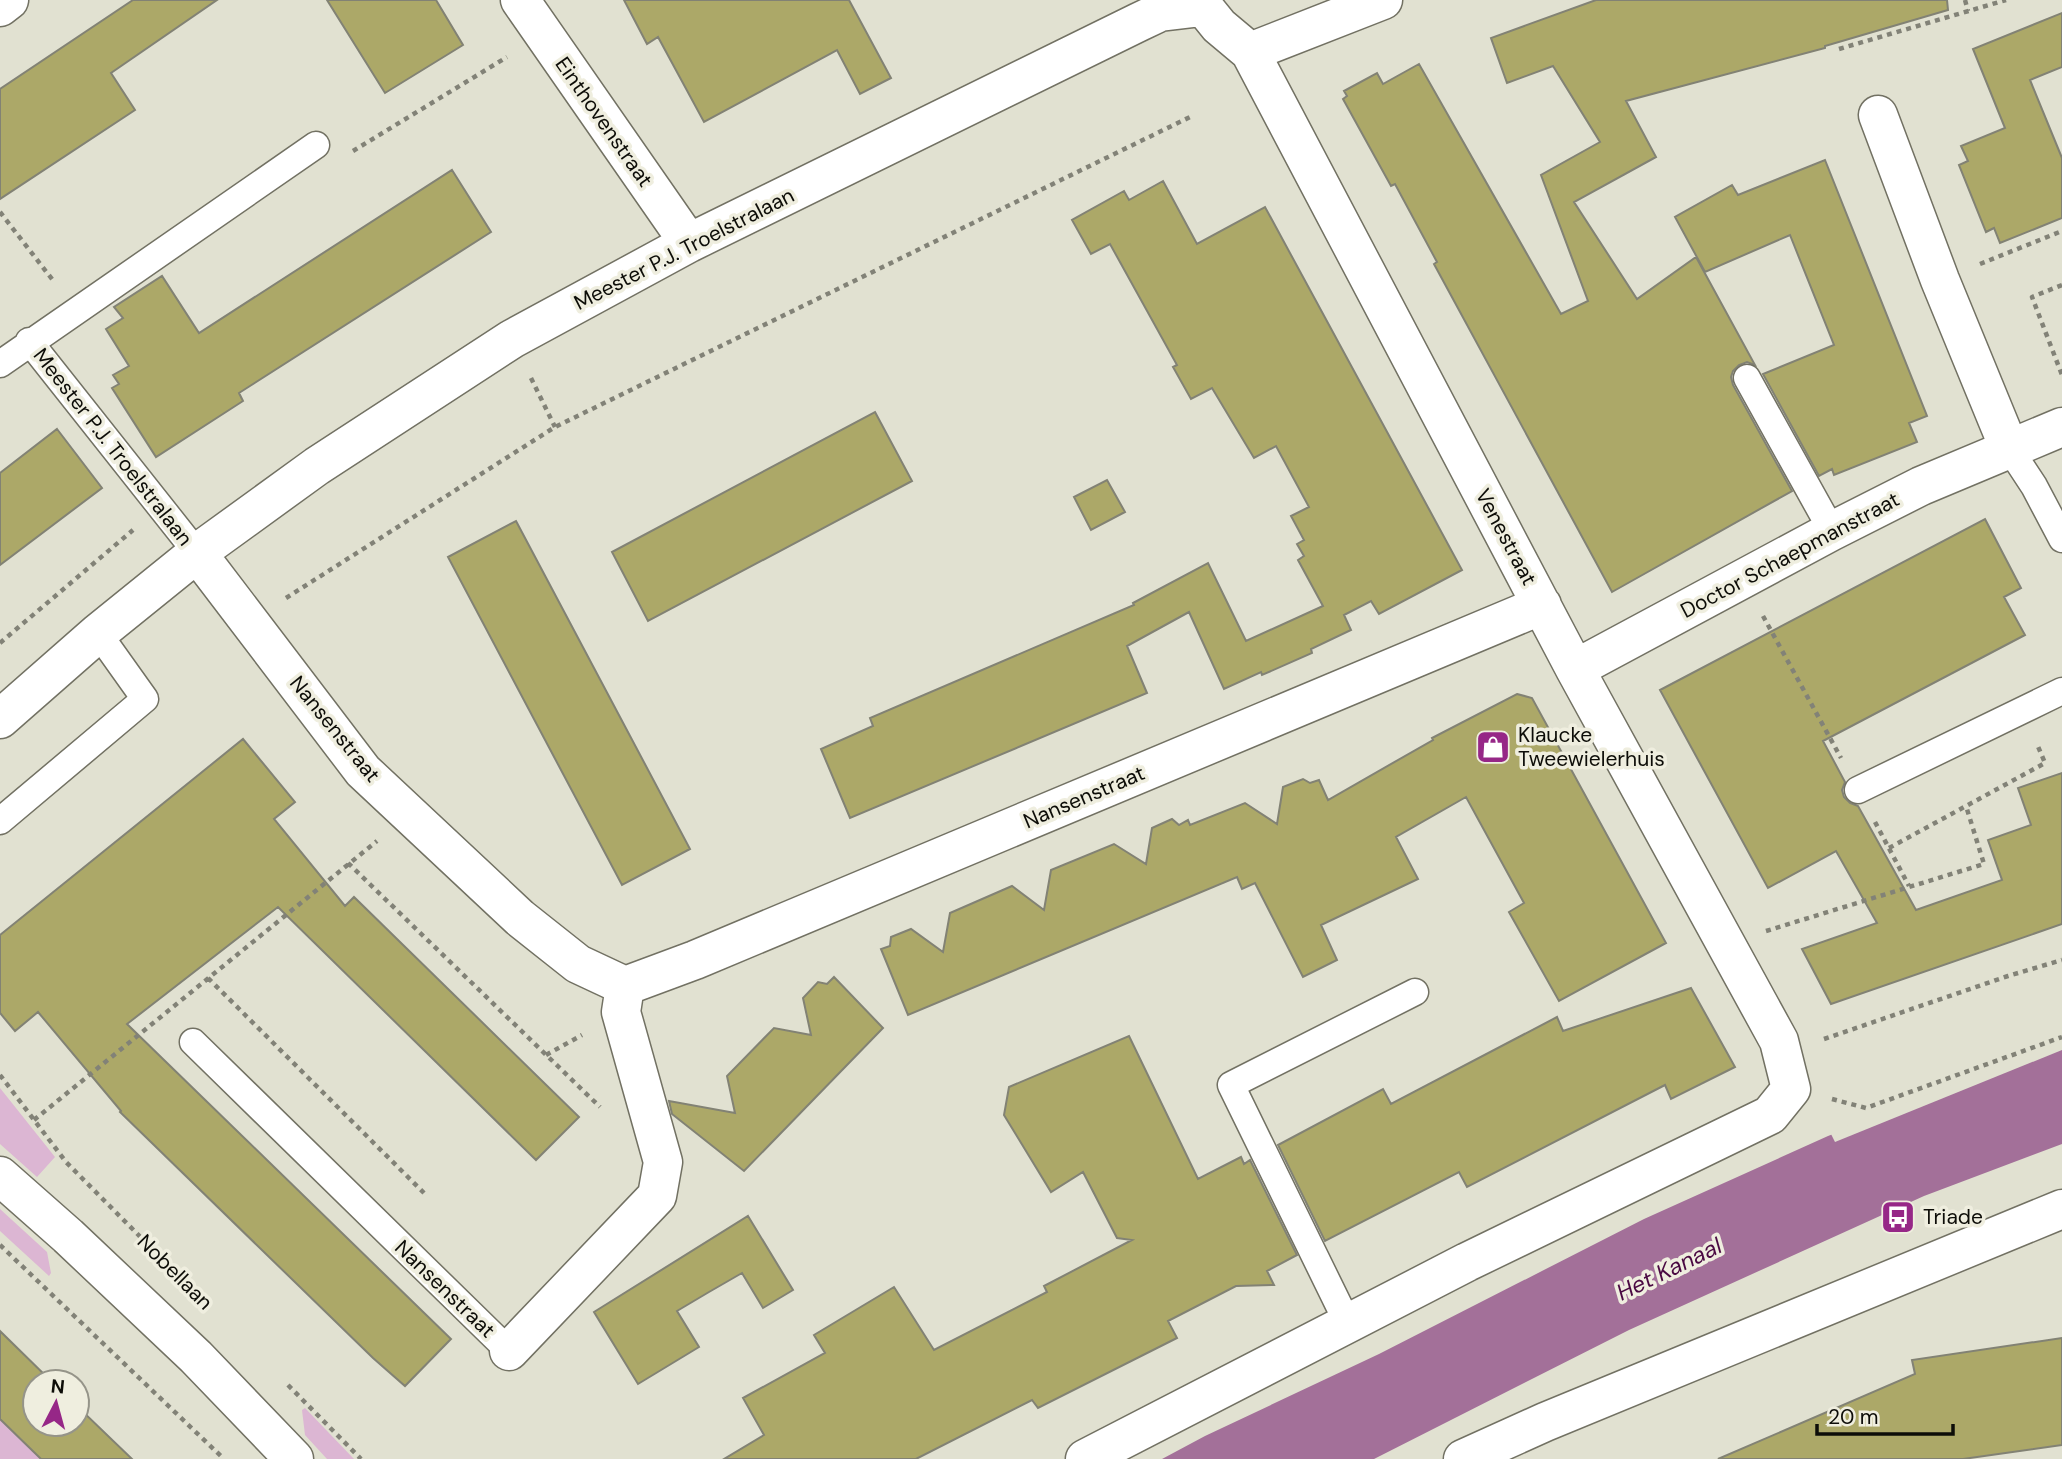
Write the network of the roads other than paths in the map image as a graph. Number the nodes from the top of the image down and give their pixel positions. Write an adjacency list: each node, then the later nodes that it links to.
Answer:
1 (9, 0): 5 (street)
2 (520, 0): 9 (street, Einthovenstraat)
3 (1383, 0): 6 (street)
4 (1200, 3): 6 (street, Venestraat); 9 (street, Meester P.J. Troelstralaan)
5 (0, 7)
6 (1250, 52): 18 (street, Venestraat)
7 (1878, 116): 14 (street)
8 (316, 145): 10 (lane, Meester P.J. Troelstralaan)
9 (689, 243): 17 (street, Meester P.J. Troelstralaan)
10 (29, 341): 11 (lane, Meester P.J. Troelstralaan); 17 (lane, Meester P.J. Troelstralaan)
11 (0, 364)
12 (1747, 378): 15 (lane)
13 (2062, 427): 14 (street, Doctor Schaepmanstraat)
14 (2009, 448): 15 (street, Doctor Schaepmanstraat); 16 (lane)
15 (1832, 531): 20 (street, Doctor Schaepmanstraat)
16 (2062, 539)
17 (197, 553): 19 (street, Meester P.J. Troelstralaan); 25 (street, Nansenstraat)
18 (1542, 605): 20 (street, Venestraat); 25 (street, Nansenstraat)
19 (98, 633): 22 (street, Meester P.J. Troelstralaan); 24 (lane)
20 (1575, 669): 30 (street, Venestraat)
21 (2062, 691): 23 (lane)
22 (0, 719)
23 (1858, 790)
24 (0, 821)
25 (625, 986): 31 (street, Nansenstraat)
26 (1415, 992): 30 (lane)
27 (192, 1042): 31 (lane, Nansenstraat)
28 (0, 1175): 32 (street)
29 (2062, 1209): 34 (street)
30 (1348, 1324): 33 (street)
31 (509, 1351)
32 (294, 1459)
33 (1085, 1459)
34 (1462, 1459)

